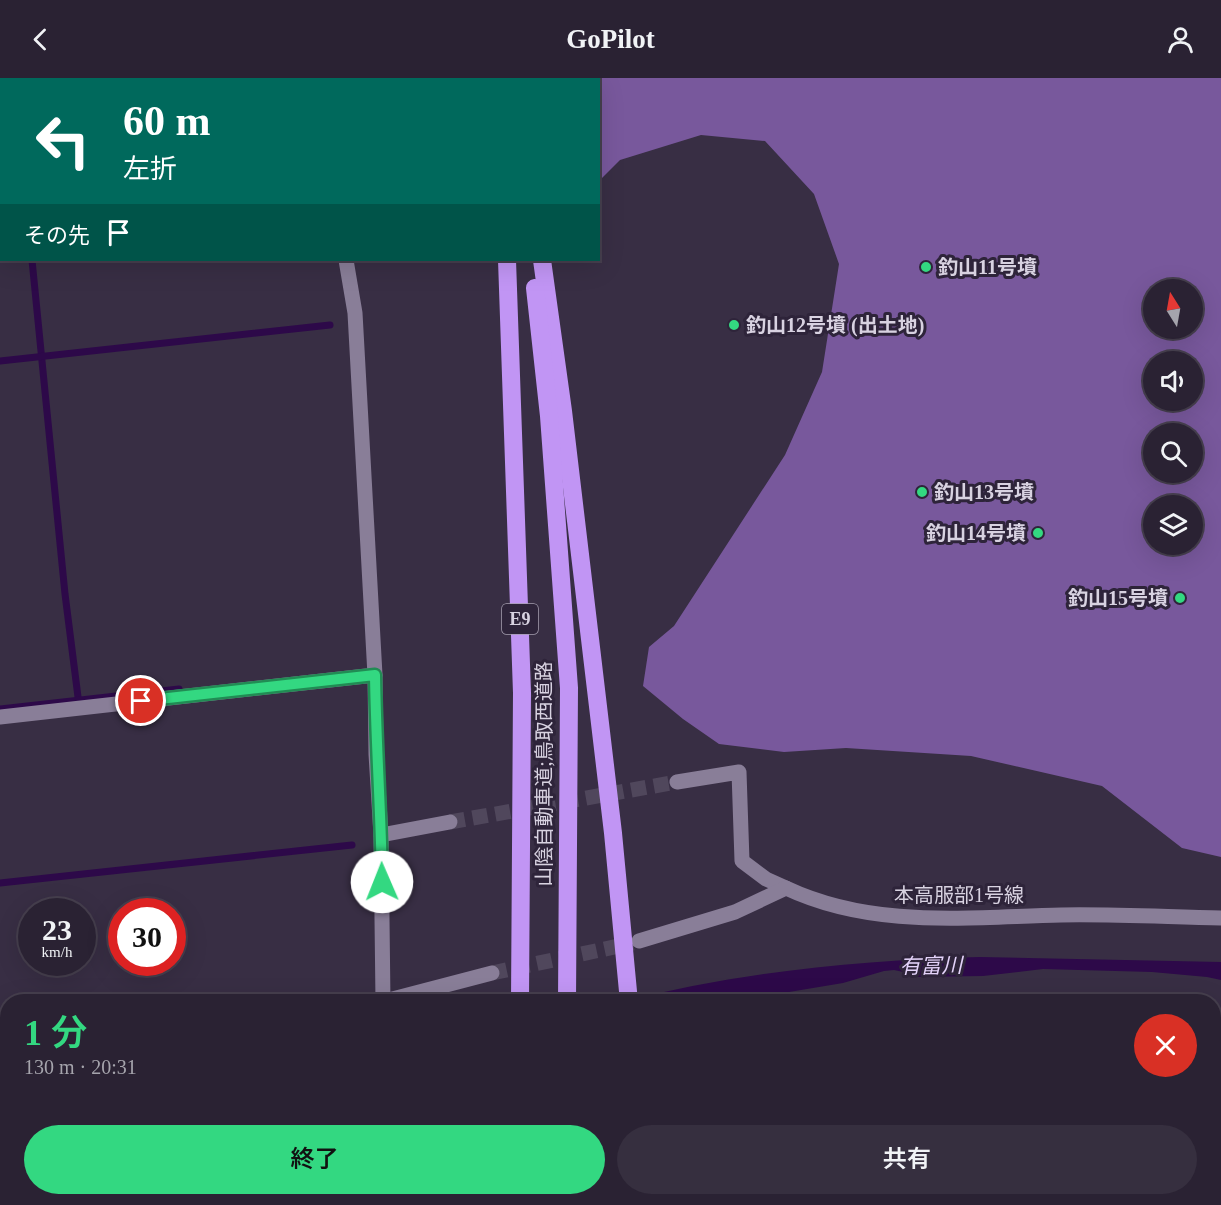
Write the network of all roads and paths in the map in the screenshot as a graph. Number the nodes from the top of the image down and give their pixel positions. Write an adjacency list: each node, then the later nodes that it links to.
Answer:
1 (346, 261): 5 (street)
2 (507, 261): 16 (highway, 山陰自動車道;鳥取西道路 / E9)
3 (531, 261): 17 (highway, 山陰自動車道;鳥取西道路 / E9)
4 (542, 261): 18 (highway)
5 (375, 675): 6 (street); 9 (street)
6 (0, 717)
7 (677, 782): 10 (street, 本高服部1号線)
8 (450, 822): 9 (street)
9 (381, 835): 14 (street)
10 (786, 888): 11 (street, 本高服部1号線); 12 (street)
11 (1221, 918)
12 (639, 941)
13 (492, 973): 15 (street)
14 (383, 994)
15 (413, 994)
16 (520, 994)
17 (567, 994)
18 (628, 994)

